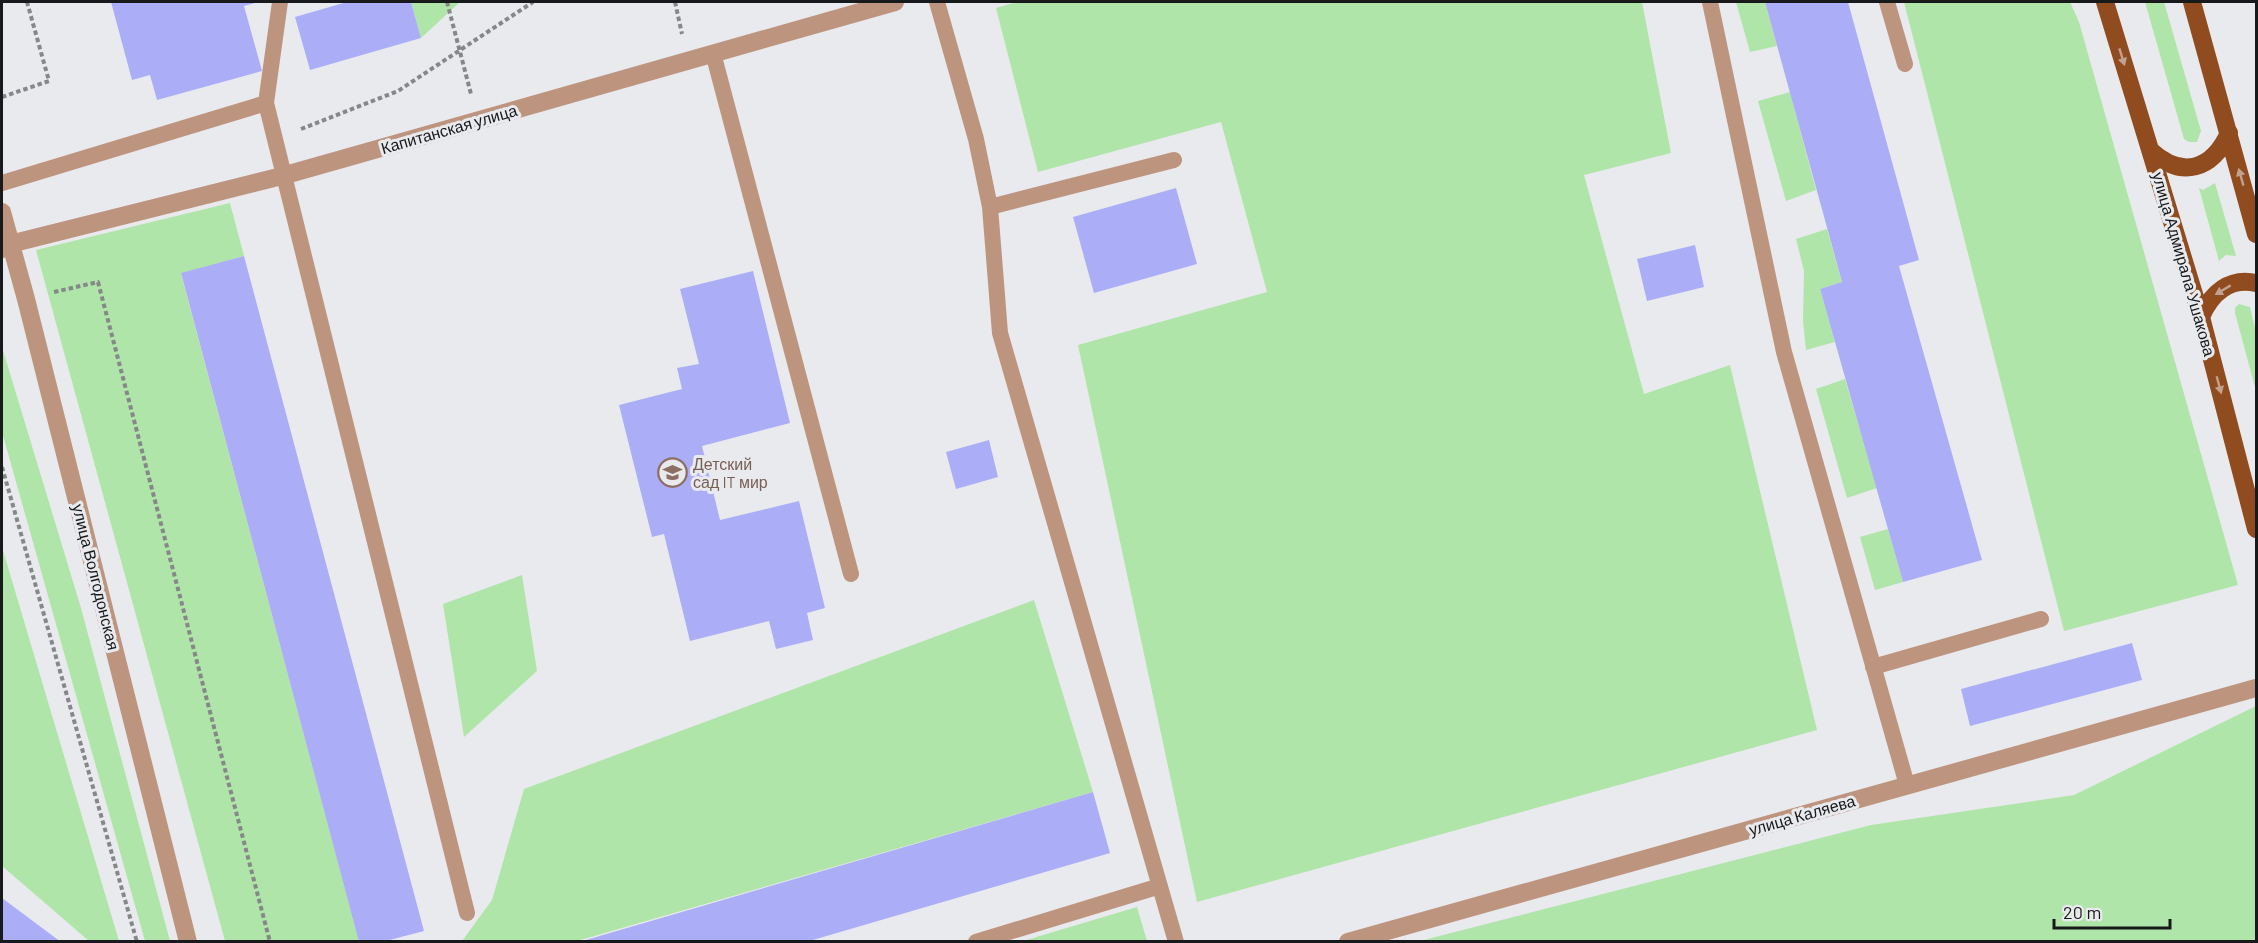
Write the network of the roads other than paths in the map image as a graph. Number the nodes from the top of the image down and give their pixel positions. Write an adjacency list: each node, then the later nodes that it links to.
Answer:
1 (280, 2): 10 (lane)
2 (894, 2): 8 (street, Капитанская улица)
3 (937, 2): 16 (lane)
4 (1710, 2): 25 (lane)
5 (1887, 2): 9 (lane)
6 (2105, 2): 12 (main road, улица Адмирала Ушакова, one-way to 12)
7 (2192, 2): 11 (main road)
8 (713, 53): 14 (street, Капитанская улица); 23 (lane)
9 (1905, 64)
10 (266, 103): 14 (lane); 15 (lane)
11 (2229, 133): 12 (main road); 18 (main road, one-way to 11)
12 (2151, 151): 21 (main road, улица Адмирала Ушакова)
13 (1174, 160): 16 (lane)
14 (282, 176): 19 (street, Капитанская улица); 29 (lane)
15 (2, 183)
16 (990, 207): 28 (lane)
17 (2, 212): 19 (street, улица Волгодонская)
18 (2256, 234)
19 (6, 247): 30 (street, улица Волгодонская)
20 (2256, 283): 21 (main road, one-way to 21)
21 (2201, 317): 22 (main road, улица Адмирала Ушакова, one-way to 22)
22 (2256, 529)
23 (851, 574)
24 (2041, 620): 25 (lane)
25 (1873, 667): 27 (lane)
26 (2256, 688): 27 (street, улица Каляева)
27 (1908, 785): 33 (street, улица Каляева)
28 (1160, 886): 31 (lane); 32 (lane)
29 (467, 913)
30 (188, 942)
31 (976, 942)
32 (1176, 942)
33 (1348, 942)

